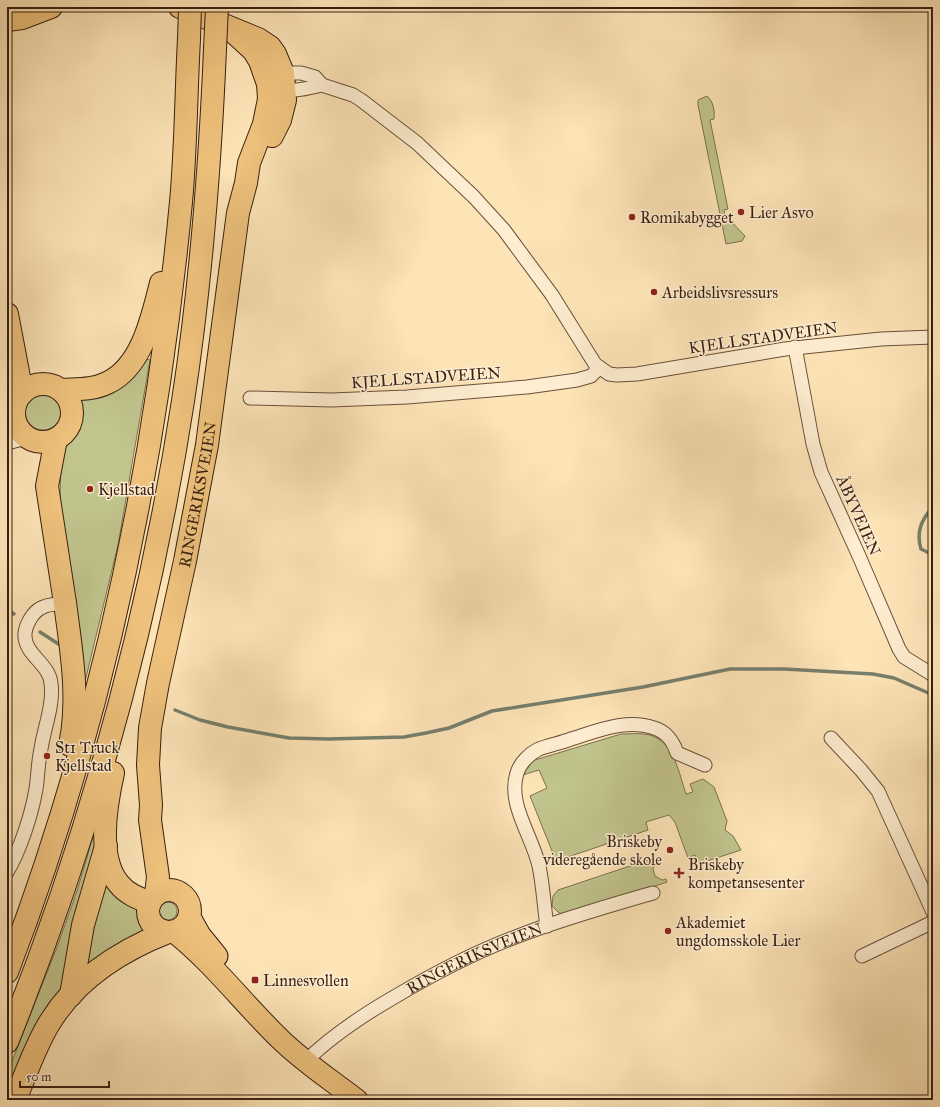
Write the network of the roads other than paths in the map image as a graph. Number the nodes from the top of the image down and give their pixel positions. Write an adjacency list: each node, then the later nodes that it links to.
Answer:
1 (51, 7): 5 (highway)
2 (180, 7): 6 (highway, RINGERIKSVEIEN)
3 (190, 7): 8 (highway, bridge)
4 (217, 7): 22 (highway, bridge)
5 (12, 23)
6 (279, 83): 7 (street); 7 (street); 26 (highway, RINGERIKSVEIEN)
7 (322, 85): 13 (street)
8 (181, 200): 14 (highway); 27 (highway)
9 (7, 314): 11 (highway)
10 (933, 337): 12 (street, KJELLSTADVEIEN)
11 (14, 342): 14 (highway); 15 (highway)
12 (795, 348): 13 (street, KJELLSTADVEIEN); 23 (street, ÅBYVEIEN)
13 (599, 368): 16 (street, KJELLSTADVEIEN)
14 (53, 387): 15 (highway); 19 (highway)
15 (22, 393): 17 (highway)
16 (250, 398)
17 (10, 416): 18 (highway)
18 (21, 438): 19 (highway); 20 (highway)
19 (56, 439): 20 (highway)
20 (47, 486): 21 (highway)
21 (65, 602): 27 (highway); 29 (street)
22 (130, 665): 28 (highway); 41 (highway)
23 (933, 675)
24 (831, 738): 33 (street)
25 (705, 765): 36 (street)
26 (151, 805): 30 (highway, RINGERIKSVEIEN); 32 (highway, RINGERIKSVEIEN)
27 (53, 840): 39 (highway)
28 (106, 846): 32 (highway); 40 (highway)
29 (7, 872)
30 (177, 891): 32 (highway); 34 (highway)
31 (653, 893): 36 (street, RINGERIKSVEIEN)
32 (153, 899): 37 (highway)
33 (933, 912)
34 (190, 917): 37 (highway); 42 (main road)
35 (933, 922): 38 (street)
36 (547, 926): 42 (street, RINGERIKSVEIEN)
37 (171, 932): 40 (highway); 42 (main road)
38 (862, 956)
39 (7, 972)
40 (71, 995): 43 (highway)
41 (7, 1042)
42 (308, 1059): 44 (main road)
43 (15, 1100)
44 (357, 1100)

